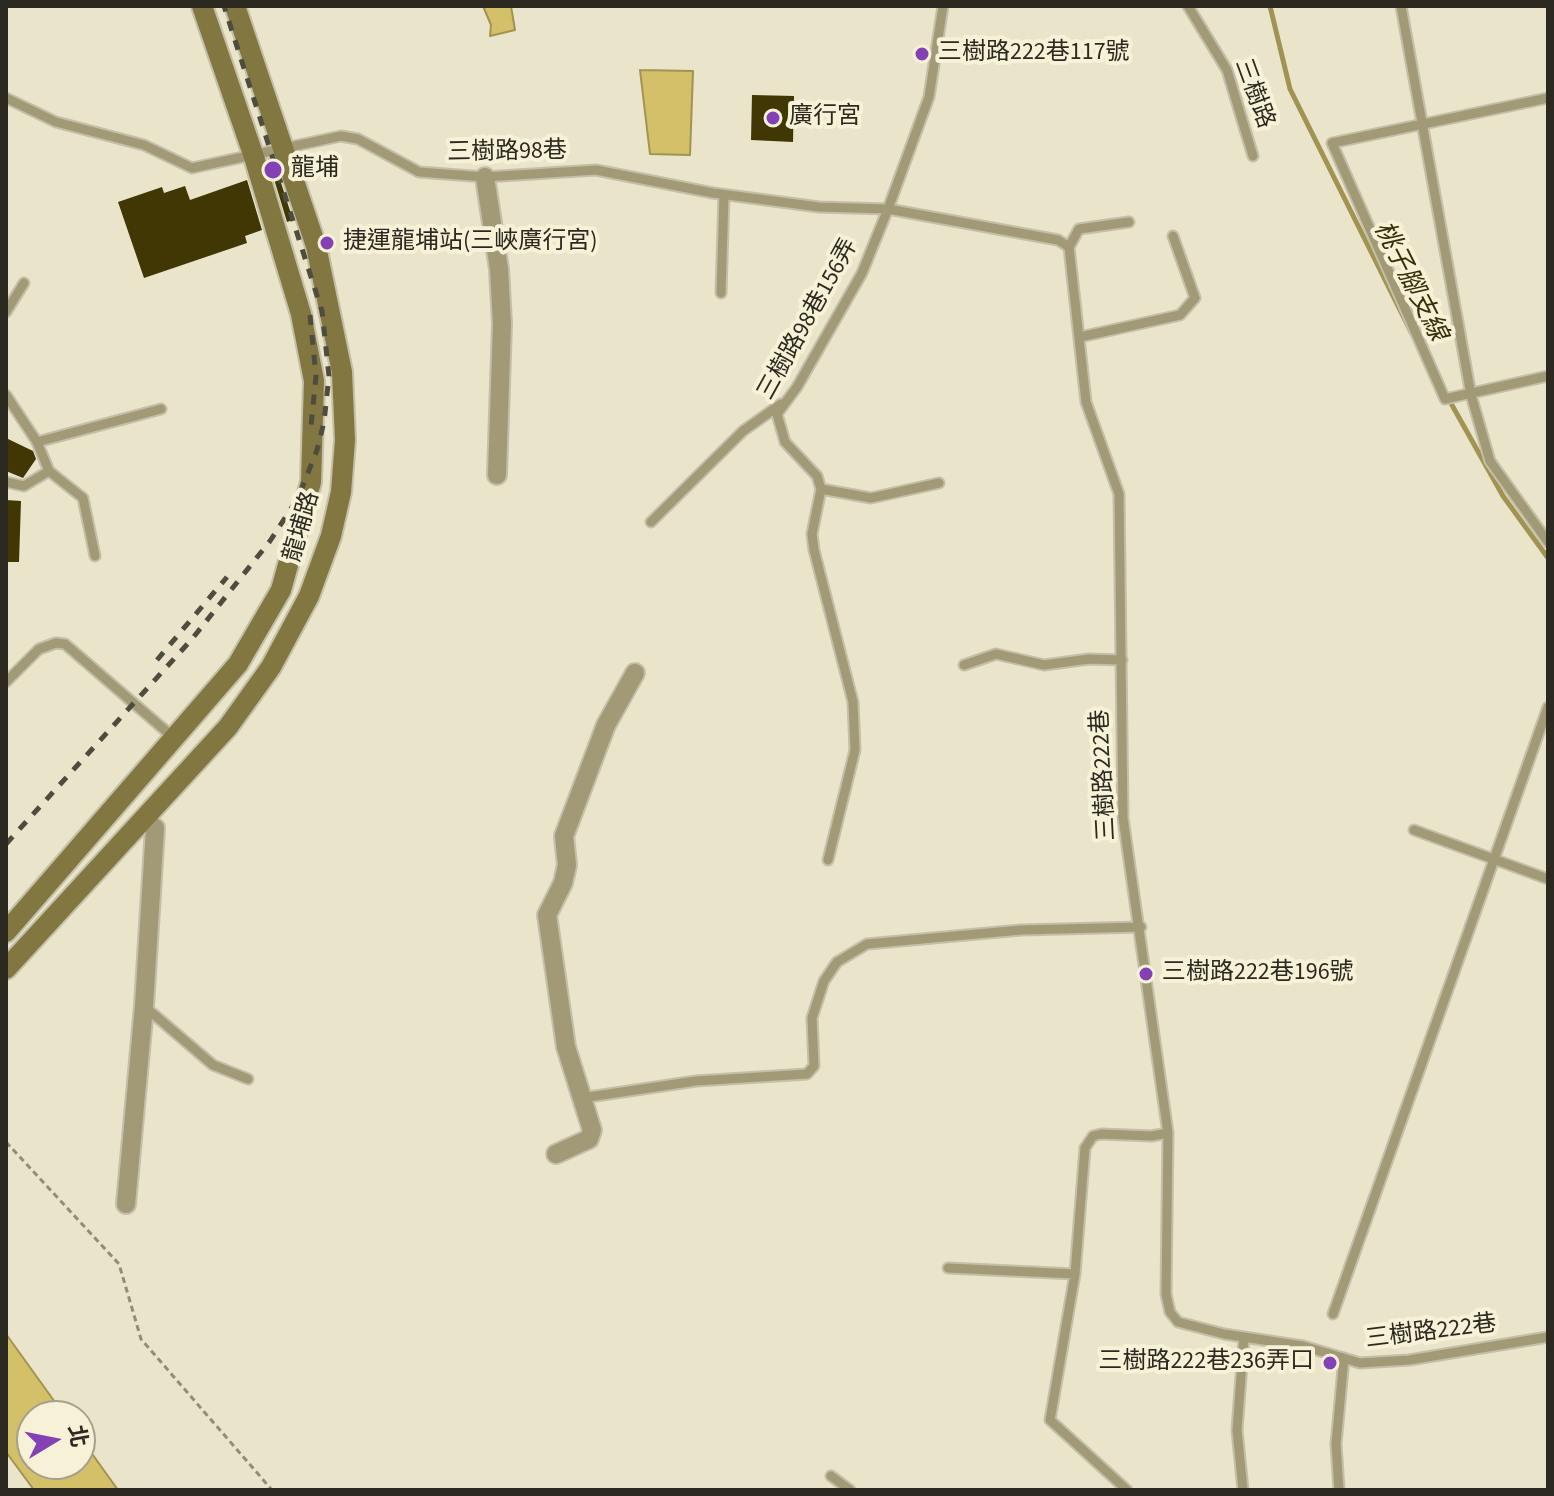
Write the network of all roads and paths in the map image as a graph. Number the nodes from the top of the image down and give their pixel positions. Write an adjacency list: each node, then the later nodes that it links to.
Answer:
1 (202, 6): 11 (street, 龍埔路)
2 (235, 6): 9 (street, 龍埔路)
3 (943, 6): 14 (lane)
4 (1188, 6): 10 (lane, 三樹路)
5 (1401, 6): 8 (lane)
6 (6, 98): 11 (lane, 三樹路98巷)
7 (1548, 98): 8 (lane)
8 (1422, 124): 24 (lane); 24 (lane)
9 (283, 150): 11 (lane, 三樹路98巷); 12 (lane, 三樹路98巷); 42 (street, 龍埔路)
10 (1253, 156)
11 (254, 157): 41 (street, 龍埔路)
12 (485, 177): 13 (lane, 三樹路98巷); 29 (street)
13 (724, 195): 14 (lane, 三樹路98巷); 19 (lane)
14 (888, 209): 17 (lane); 25 (lane, 三樹路98巷156弄)
15 (1129, 222): 17 (lane)
16 (1173, 236): 21 (lane)
17 (1069, 247): 21 (lane, 三樹路222巷)
18 (24, 283): 20 (lane)
19 (721, 293)
20 (6, 312)
21 (1080, 337): 36 (lane, 三樹路222巷)
22 (1548, 376): 24 (lane)
23 (6, 395): 27 (lane)
24 (1471, 395): 34 (lane)
25 (783, 403): 32 (lane, 三樹路98巷156弄); 33 (lane)
26 (161, 409): 27 (lane)
27 (37, 442): 28 (lane)
28 (49, 471): 30 (lane); 35 (lane)
29 (497, 475)
30 (6, 482)
31 (939, 483): 32 (lane)
32 (821, 489): 45 (lane)
33 (651, 522)
34 (1548, 542)
35 (95, 556)
36 (1122, 660): 37 (lane); 47 (lane, 三樹路222巷)
37 (964, 665)
38 (635, 673): 52 (street)
39 (6, 682): 41 (lane)
40 (1548, 707): 44 (lane)
41 (174, 738): 48 (street, 龍埔路)
42 (145, 820): 49 (street, 龍埔路); 50 (street)
43 (1414, 830): 44 (lane)
44 (1494, 859): 46 (lane); 59 (lane)
45 (828, 860)
46 (1548, 879)
47 (1141, 927): 52 (lane); 53 (lane, 三樹路222巷)
48 (6, 932)
49 (6, 969)
50 (144, 1006): 51 (lane); 56 (street)
51 (248, 1079)
52 (582, 1099): 55 (street)
53 (1168, 1133): 58 (lane); 60 (lane, 三樹路222巷)
54 (6, 1142): 64 (path)
55 (556, 1154)
56 (126, 1204)
57 (948, 1268): 58 (lane)
58 (1075, 1274): 66 (lane)
59 (1333, 1314)
60 (1244, 1337): 62 (lane, 三樹路222巷); 67 (lane)
61 (1548, 1337): 62 (lane, 三樹路222巷)
62 (1344, 1358): 68 (lane)
63 (831, 1476): 65 (lane)
64 (272, 1490)
65 (850, 1490)
66 (1127, 1490)
67 (1243, 1490)
68 (1339, 1490)

